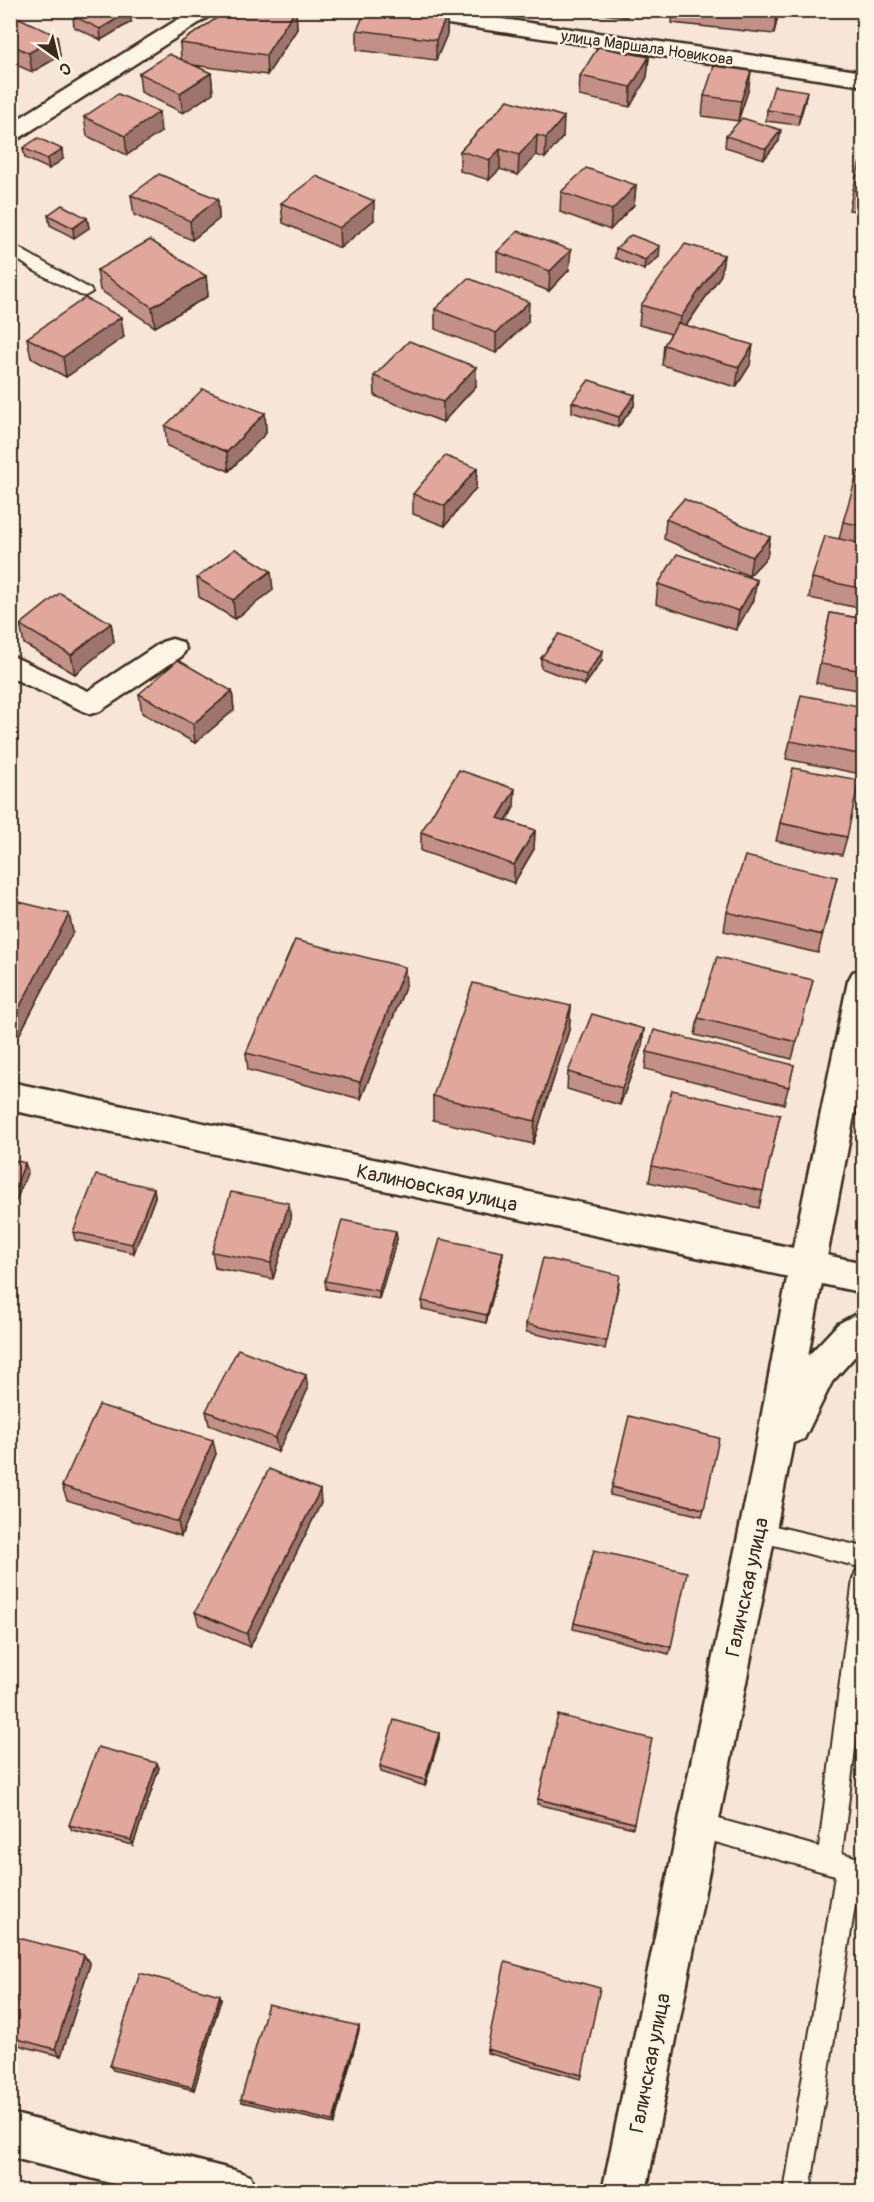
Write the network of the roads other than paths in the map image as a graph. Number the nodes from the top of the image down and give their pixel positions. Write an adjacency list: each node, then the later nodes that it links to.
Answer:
1 (209, 10): 4 (main road)
2 (394, 10): 3 (main road, улица Маршала Новикова)
3 (864, 79)
4 (10, 134)
5 (10, 247): 6 (lane)
6 (85, 292)
7 (172, 650): 8 (main road)
8 (10, 665)
9 (864, 981): 11 (main road, Галичская улица)
10 (10, 1096): 11 (main road, Калиновская улица)
11 (807, 1267): 12 (main road, Калиновская улица); 14 (main road, Галичская улица)
12 (864, 1278)
13 (864, 1326): 14 (main road)
14 (769, 1478): 15 (main road, Галичская улица)
15 (758, 1532): 16 (lane); 18 (main road, Галичская улица)
16 (864, 1558)
17 (864, 1579): 19 (lane)
18 (697, 1825): 19 (lane); 22 (main road, Галичская улица)
19 (828, 1862): 23 (lane)
20 (10, 2135): 21 (main road)
21 (234, 2192)
22 (624, 2192)
23 (797, 2192)

